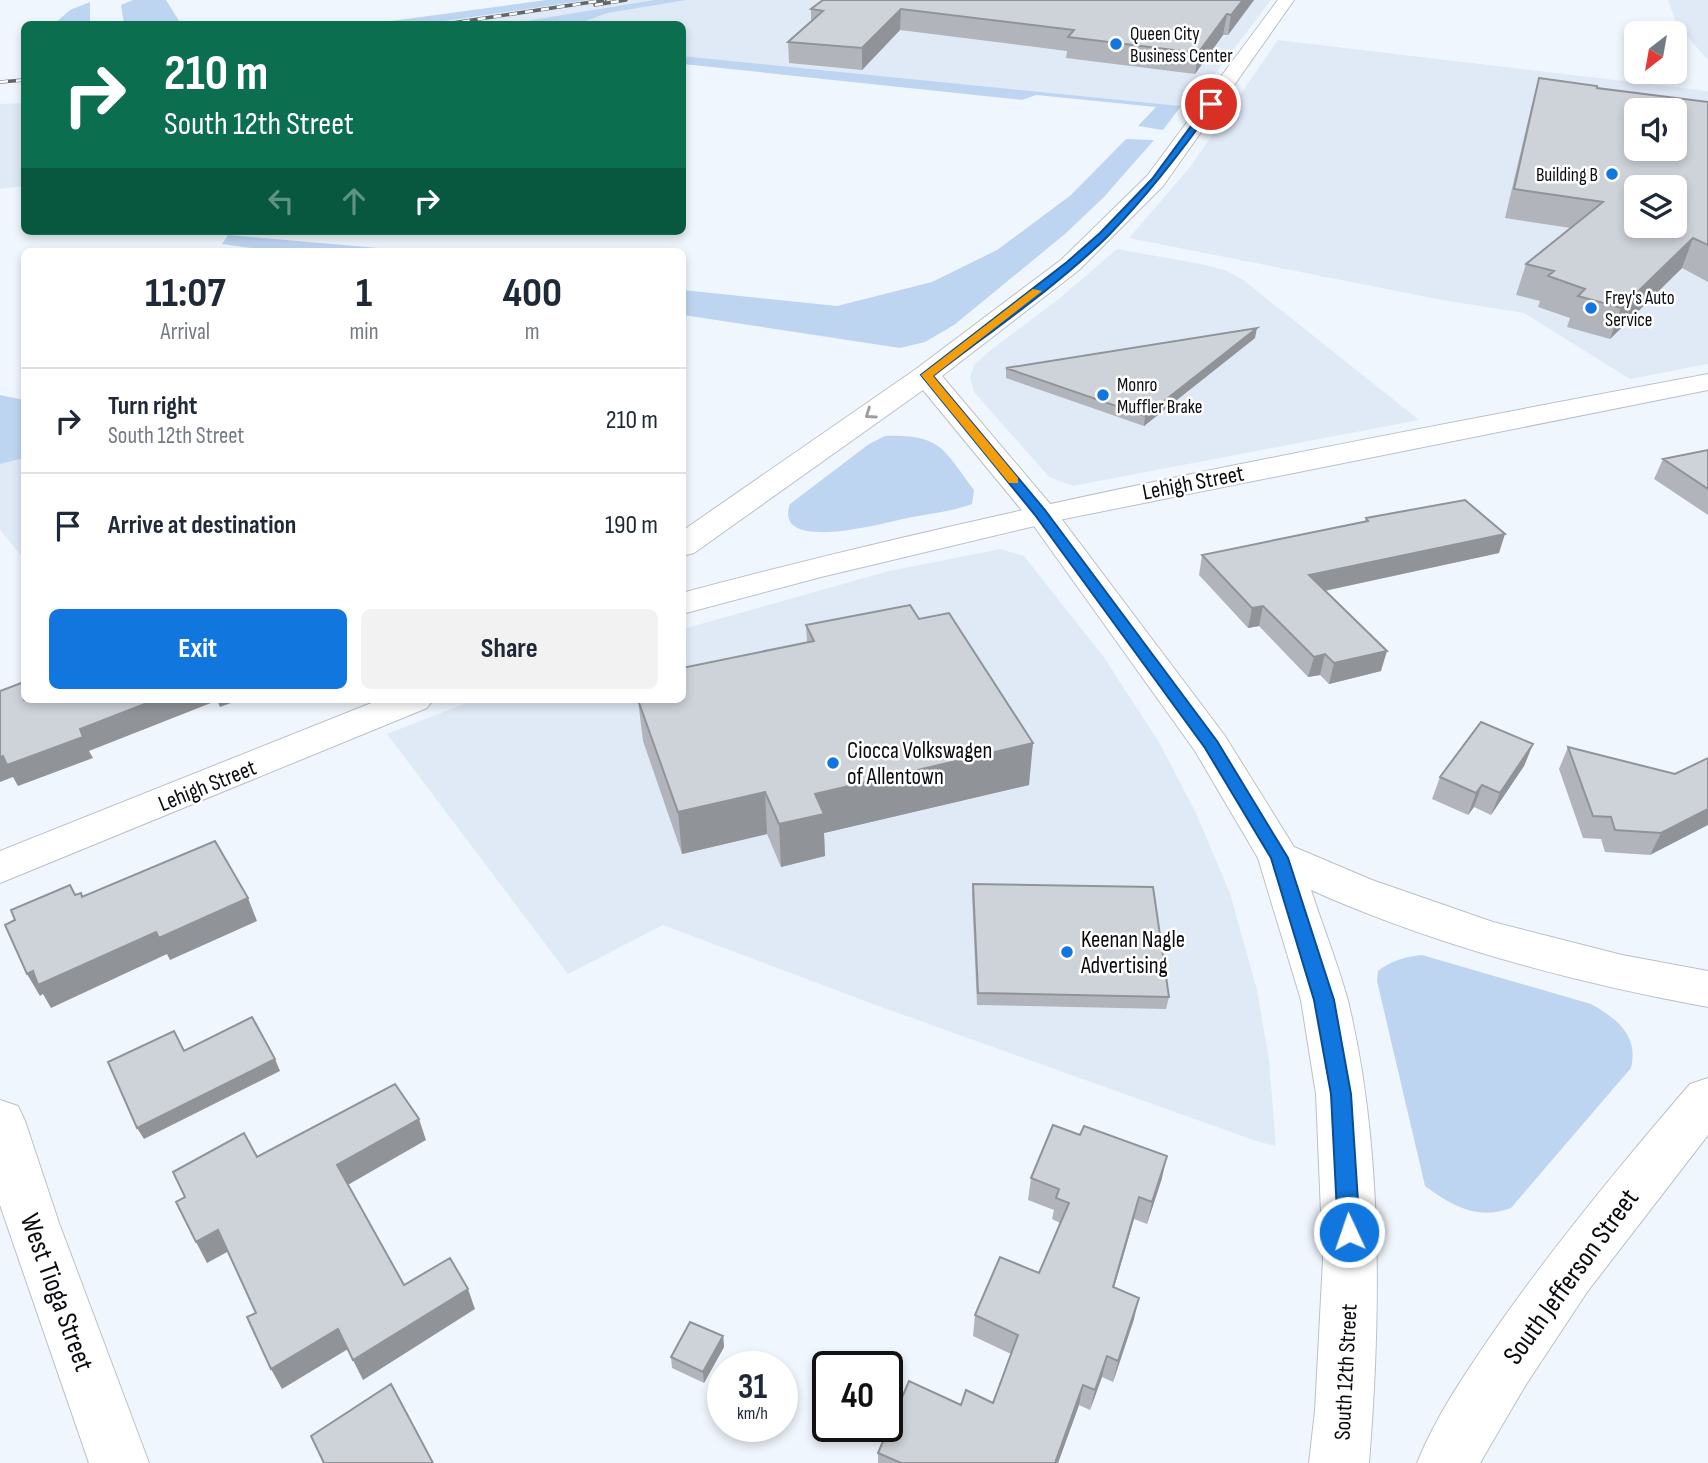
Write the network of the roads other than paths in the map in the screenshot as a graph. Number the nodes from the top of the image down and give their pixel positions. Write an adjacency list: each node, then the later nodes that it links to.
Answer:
1 (1286, 0): 2 (street)
2 (926, 375): 4 (street, South 12th Street); 5 (street, one-way to 5)
3 (1708, 382): 4 (street, Lehigh Street)
4 (1040, 512): 6 (street, Lehigh Street); 8 (street, South 12th Street)
5 (686, 543)
6 (686, 603)
7 (407, 703): 9 (street, Lehigh Street)
8 (1279, 858): 10 (street); 14 (street, South 12th Street)
9 (0, 868)
10 (1708, 989)
11 (1708, 1099): 15 (street, South Jefferson Street)
12 (0, 1121): 13 (street, West Tioga Street)
13 (119, 1463)
14 (1339, 1463)
15 (1447, 1463)

